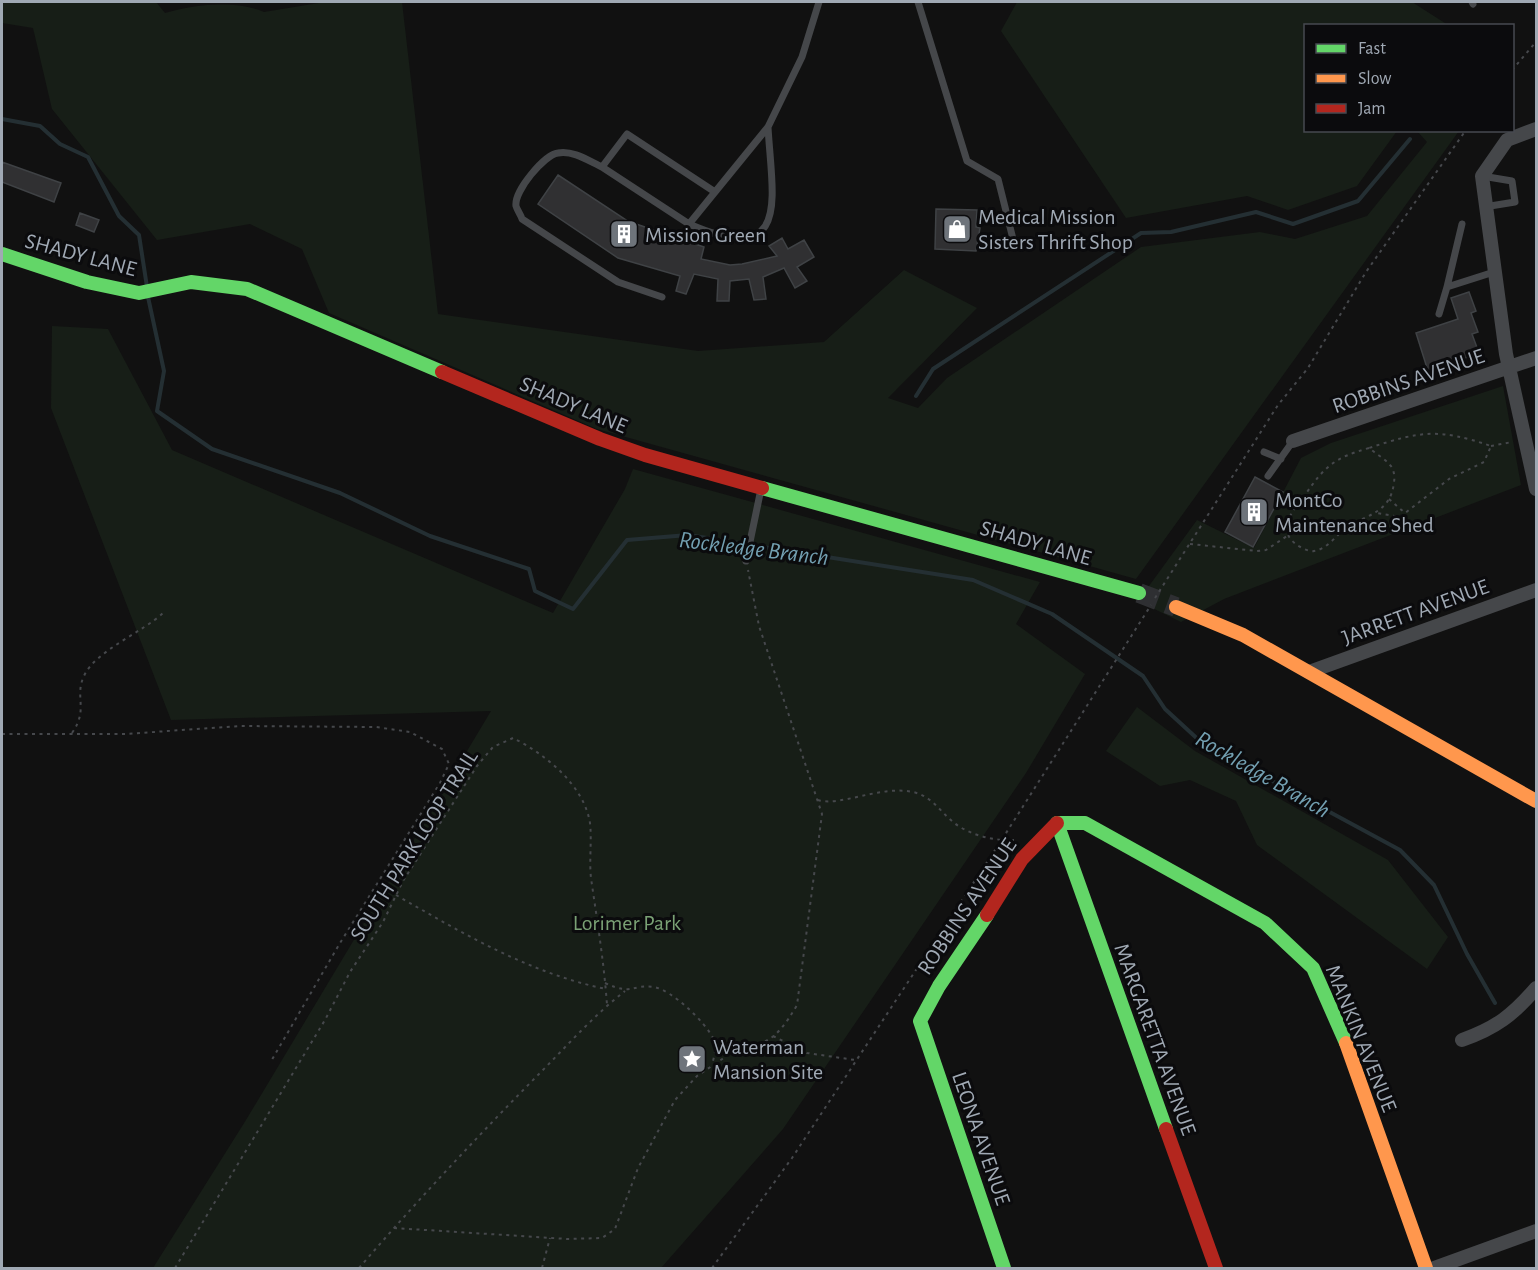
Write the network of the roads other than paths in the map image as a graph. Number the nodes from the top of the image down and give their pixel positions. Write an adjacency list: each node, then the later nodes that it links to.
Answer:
1 (819, 2): 3 (lane)
2 (918, 2): 11 (lane)
3 (768, 127): 7 (lane); 9 (lane)
4 (1536, 129): 6 (street)
5 (602, 167): 7 (lane); 9 (lane); 15 (lane)
6 (1482, 176): 8 (street); 8 (lane)
7 (715, 192): 9 (lane)
8 (1484, 207): 13 (street)
9 (689, 224)
10 (1462, 224): 14 (lane)
11 (1013, 239)
12 (2, 254): 23 (street, SHADY LANE)
13 (1494, 272): 14 (lane); 18 (street)
14 (1447, 287): 16 (lane)
15 (662, 297)
16 (1439, 314)
17 (1536, 358): 18 (street, ROBBINS AVENUE)
18 (1510, 367): 19 (street, ROBBINS AVENUE); 24 (street)
19 (1293, 441): 21 (lane)
20 (1264, 452): 21 (lane)
21 (1281, 459): 22 (lane)
22 (1268, 476)
23 (762, 487): 25 (lane); 27 (street, SHADY LANE)
24 (1536, 489)
25 (746, 561)
26 (1536, 590): 29 (street, JARRETT AVENUE)
27 (1139, 593)
28 (1176, 607): 29 (street)
29 (1309, 672): 30 (street)
30 (1536, 801)
31 (1057, 823): 33 (street, ROBBINS AVENUE); 37 (street, MARGARETTA AVENUE); 38 (street, MANKIN AVENUE)
32 (1536, 988): 34 (street)
33 (920, 1021): 36 (street, LEONA AVENUE)
34 (1462, 1040)
35 (1536, 1231): 39 (street)
36 (1004, 1269)
37 (1216, 1269)
38 (1426, 1269)
39 (1434, 1269)

